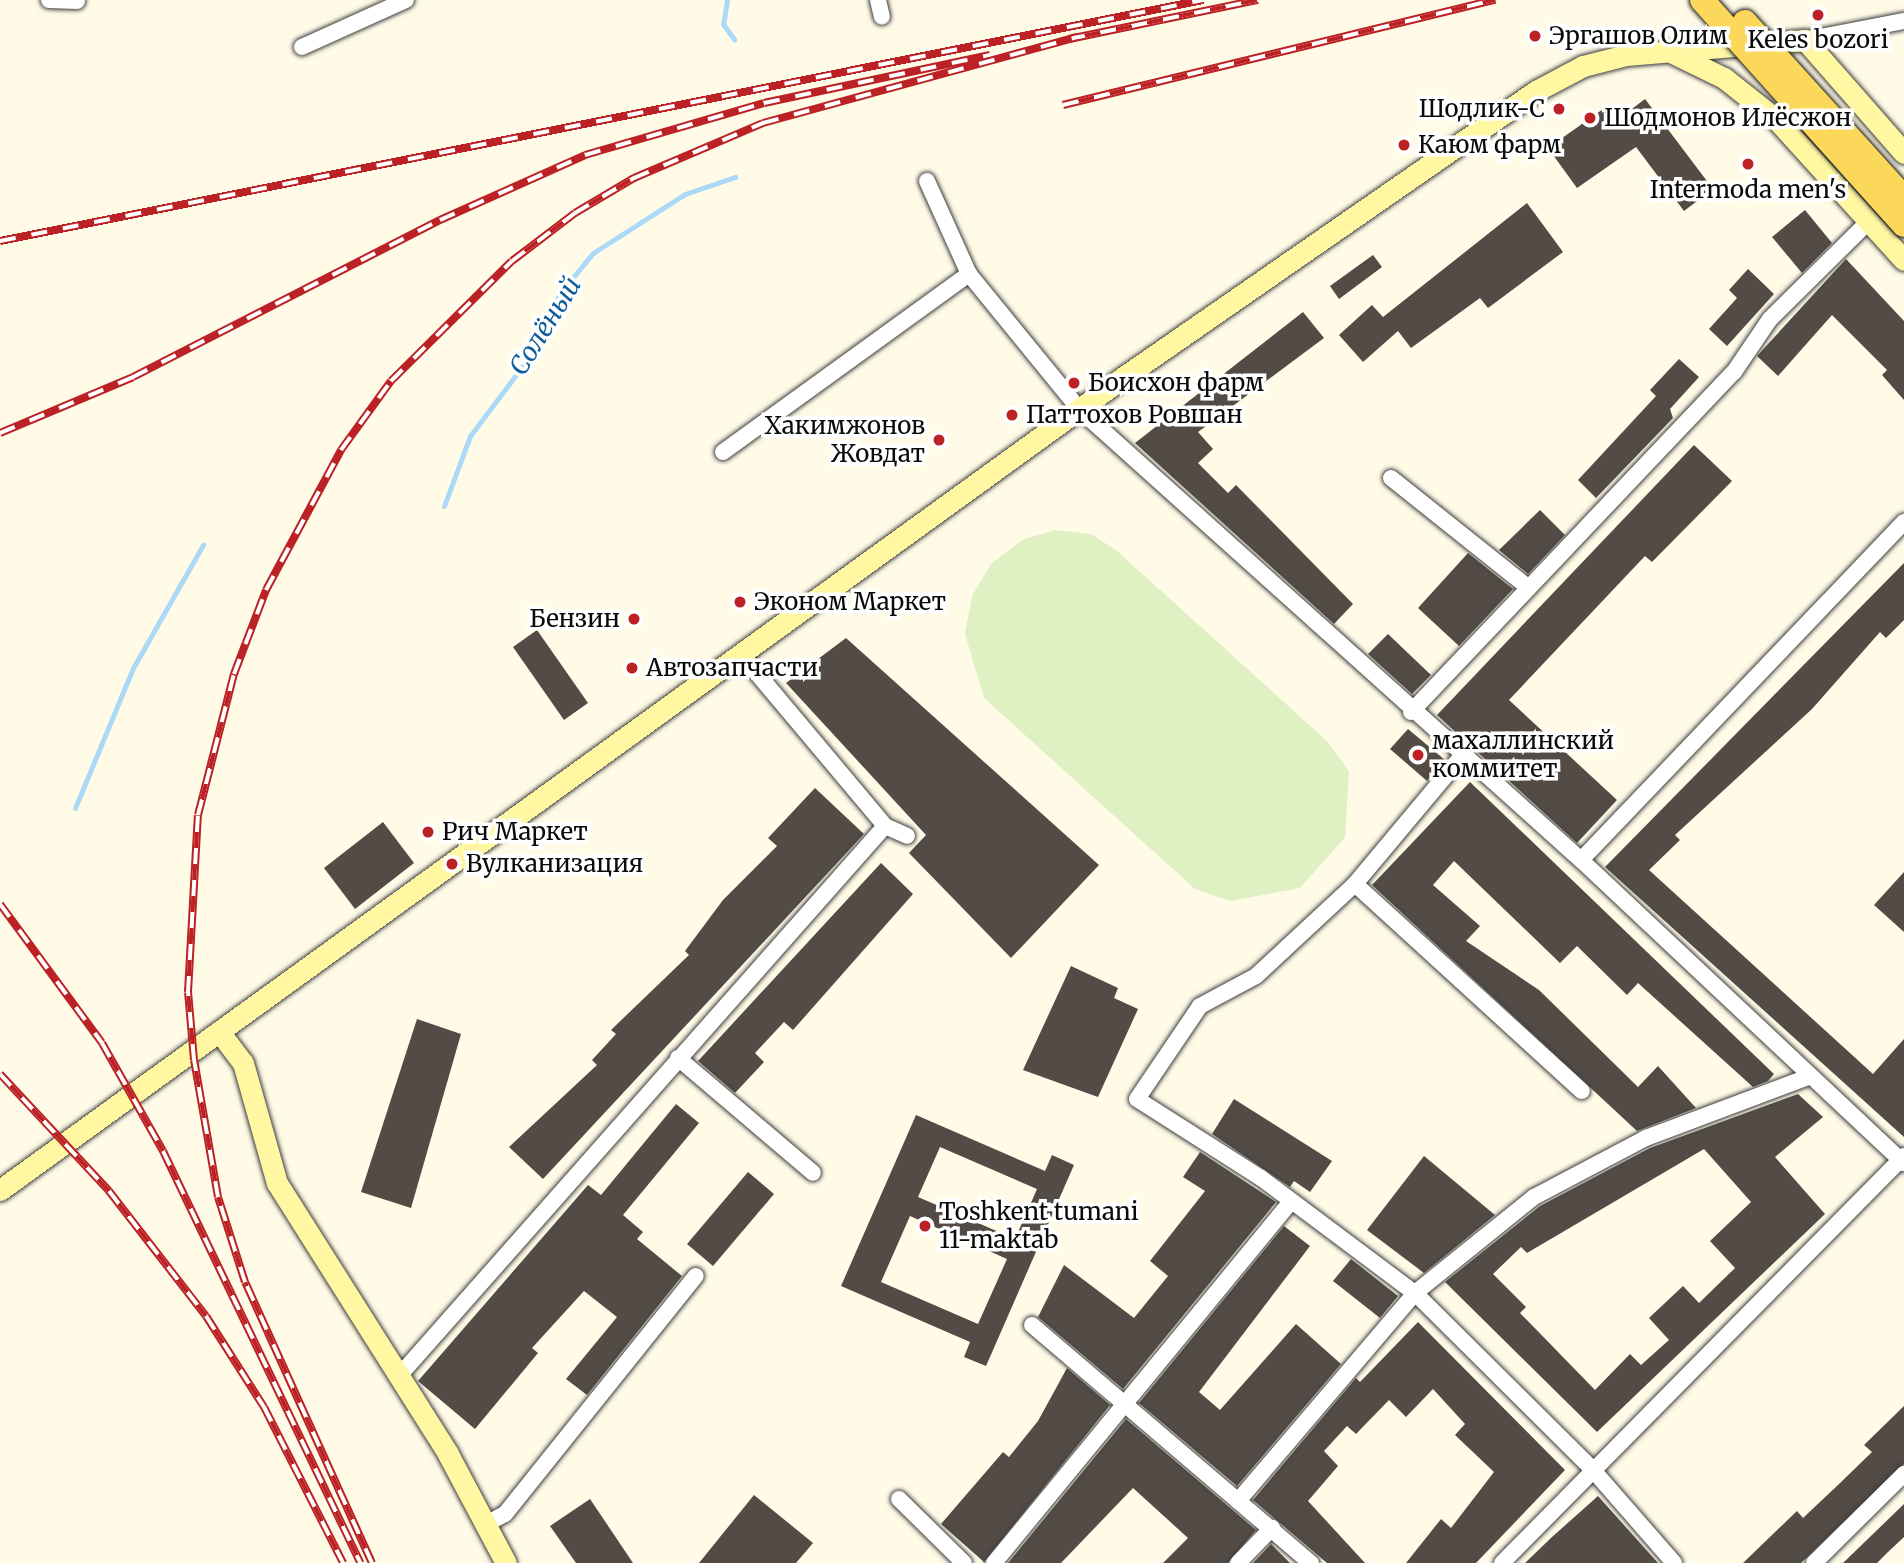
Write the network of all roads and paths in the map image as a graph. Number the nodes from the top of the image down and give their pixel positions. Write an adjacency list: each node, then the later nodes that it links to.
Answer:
1 (49, 0): 6 (street)
2 (406, 0): 10 (street)
3 (878, 0): 7 (street)
4 (1702, 0): 16 (main road, bridge)
5 (1724, 0): 14 (main road, bridge)
6 (77, 1)
7 (882, 17)
8 (1904, 22): 9 (street)
9 (1805, 40): 11 (main road); 12 (main road)
10 (302, 47)
11 (1673, 53): 15 (main road); 19 (main road)
12 (1904, 153)
13 (927, 181): 18 (street)
14 (1904, 198)
15 (1869, 221): 17 (main road); 23 (street)
16 (1904, 225)
17 (1904, 260)
18 (969, 274): 19 (street); 20 (street)
19 (1080, 410): 24 (main road); 25 (street)
20 (723, 452)
21 (1391, 478): 23 (street)
22 (1904, 522): 29 (street)
23 (1529, 588): 25 (street)
24 (740, 653): 27 (street); 31 (main road)
25 (1411, 712): 26 (street)
26 (1462, 757): 29 (street); 30 (street)
27 (885, 826): 28 (street); 32 (street)
28 (907, 836)
29 (1581, 860): 33 (street)
30 (1355, 884): 34 (street); 38 (street)
31 (221, 1034): 37 (main road); 42 (main road)
32 (678, 1058): 36 (street); 42 (street)
33 (1808, 1077): 35 (street); 40 (street)
34 (1582, 1091)
35 (1903, 1160): 44 (street)
36 (813, 1173)
37 (0, 1190)
38 (1291, 1201): 40 (street); 43 (street)
39 (696, 1276): 48 (street)
40 (1415, 1293): 44 (street); 47 (street)
41 (1032, 1325): 43 (street)
42 (399, 1376): 48 (main road)
43 (1129, 1402): 47 (street); 52 (street)
44 (1593, 1470): 55 (street); 56 (street)
45 (1904, 1474): 57 (street)
46 (899, 1499): 51 (street)
47 (1238, 1501): 49 (street)
48 (486, 1524): 50 (main road)
49 (1272, 1528): 53 (street); 54 (street)
50 (506, 1563)
51 (964, 1563)
52 (994, 1563)
53 (1238, 1563)
54 (1311, 1563)
55 (1502, 1563)
56 (1674, 1563)
57 (1814, 1563)

